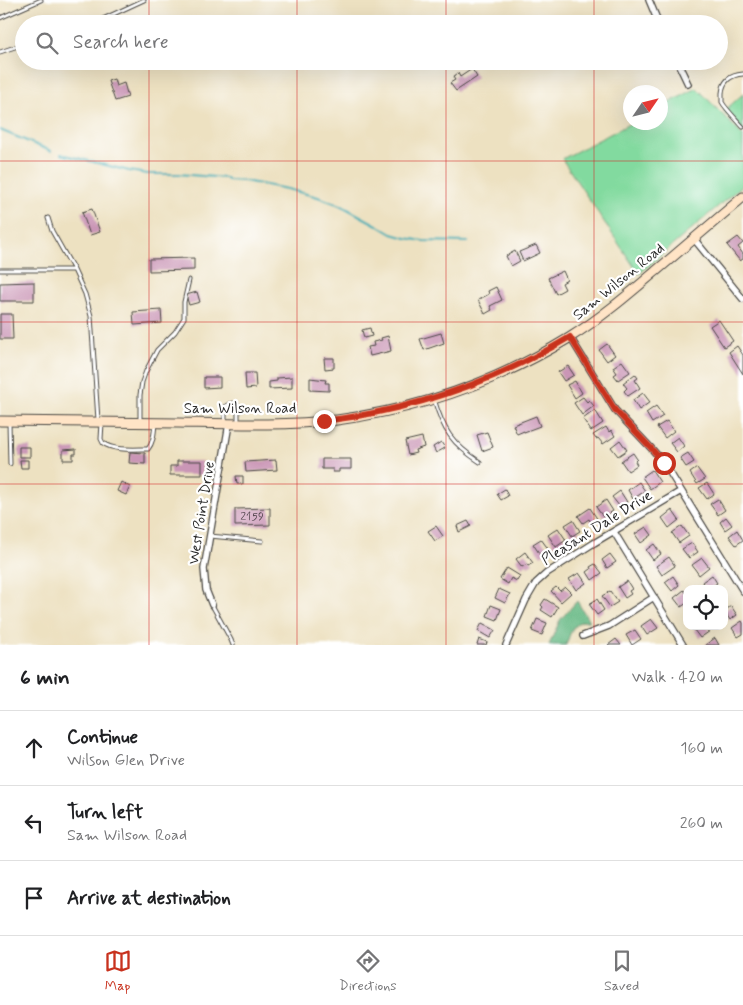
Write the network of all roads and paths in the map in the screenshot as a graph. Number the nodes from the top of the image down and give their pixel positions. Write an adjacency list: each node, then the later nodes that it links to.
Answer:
1 (41, 0): 6 (lane)
2 (144, 0): 4 (lane)
3 (649, 0): 5 (street)
4 (112, 15)
5 (655, 15)
6 (0, 18)
7 (15, 47): 8 (lane)
8 (0, 52)
9 (681, 70): 11 (street)
10 (743, 74): 12 (lane)
11 (688, 84)
12 (743, 127)
13 (743, 197): 15 (street, Sam Wilson Road)
14 (48, 218): 17 (lane)
15 (694, 238): 19 (street); 20 (street, Sam Wilson Road)
16 (0, 270): 17 (lane)
17 (74, 270): 23 (lane)
18 (189, 280): 24 (lane)
19 (743, 299)
20 (570, 337): 21 (street, Sam Wilson Road); 29 (street)
21 (434, 398): 26 (street, Sam Wilson Road); 27 (lane)
22 (5, 421): 23 (street, Sam Wilson Road); 28 (lane)
23 (100, 422): 24 (street, Sam Wilson Road); 25 (lane)
24 (140, 422): 25 (street, Sam Wilson Road)
25 (155, 423): 26 (street, Sam Wilson Road)
26 (231, 424): 26 (lane); 31 (street, West Point Drive)
27 (480, 462)
28 (10, 464)
29 (681, 491): 30 (street, Pleasant Dale Drive); 33 (street)
30 (614, 532): 34 (street); 38 (street, Pleasant Dale Drive)
31 (210, 536): 32 (lane); 35 (street, West Point Drive)
32 (262, 541)
33 (743, 591)
34 (654, 597): 36 (street); 39 (street)
35 (212, 605): 37 (lane)
36 (583, 636)
37 (233, 645)
38 (506, 645)
39 (683, 645)

